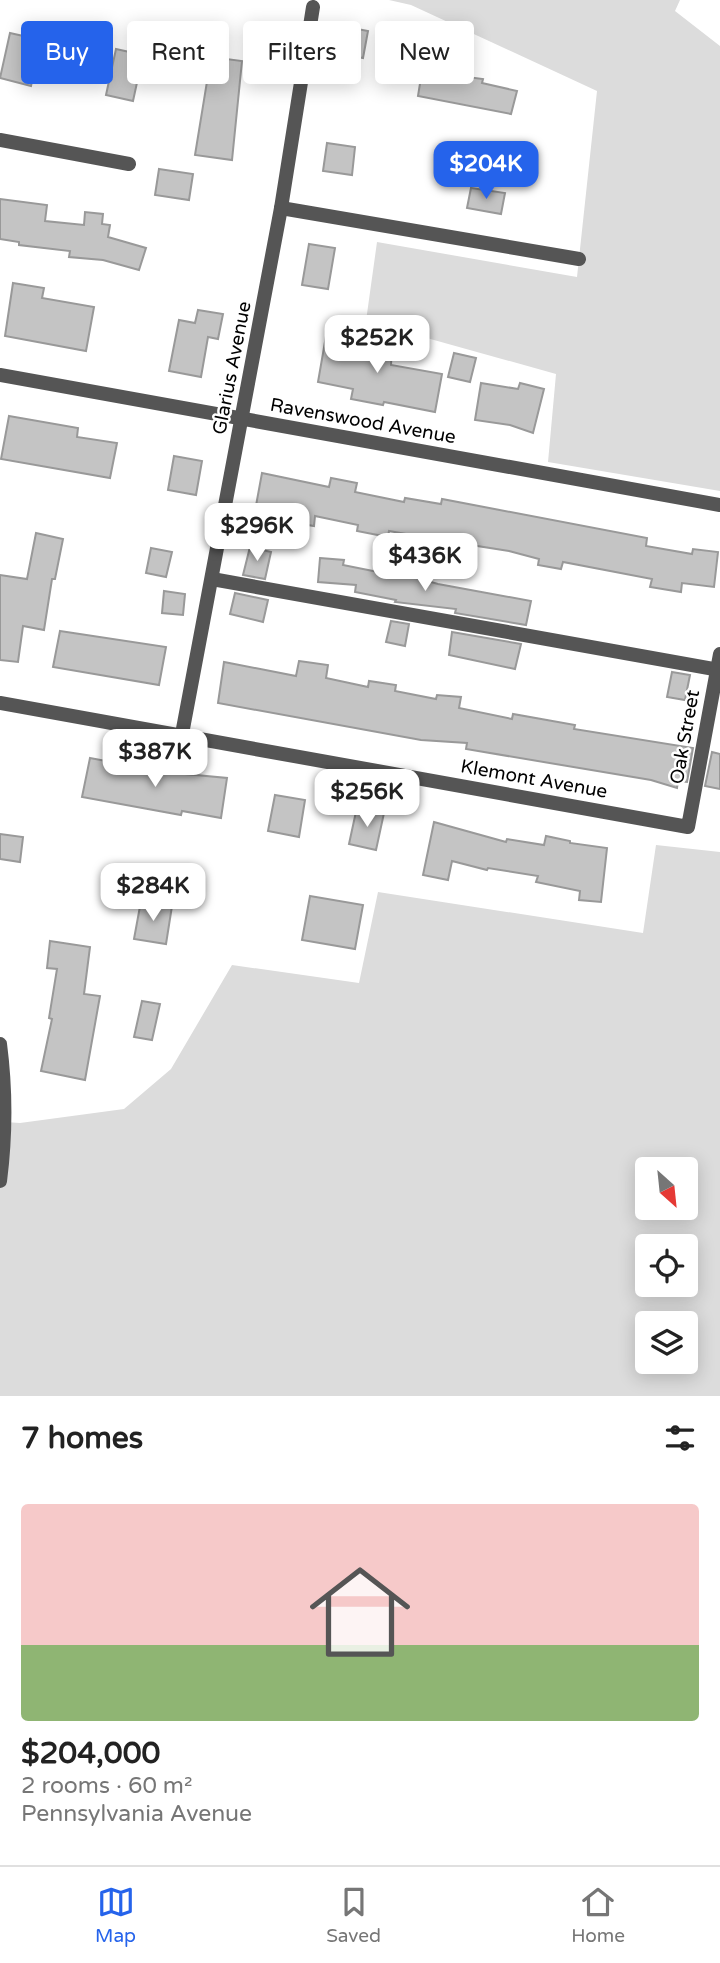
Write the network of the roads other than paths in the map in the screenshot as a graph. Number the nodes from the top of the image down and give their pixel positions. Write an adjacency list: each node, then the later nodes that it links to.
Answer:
1 (313, 7): 4 (street, Glarius Avenue)
2 (0, 141): 3 (street)
3 (128, 164)
4 (281, 208): 5 (street); 7 (street, Glarius Avenue)
5 (579, 259)
6 (0, 375): 7 (street, Ravenswood Avenue)
7 (242, 419): 8 (street, Ravenswood Avenue); 9 (street, Glarius Avenue)
8 (720, 505)
9 (212, 579): 11 (street); 13 (street, Glarius Avenue)
10 (720, 654): 11 (street, Oak Street)
11 (718, 670): 14 (street, Oak Street)
12 (0, 703): 13 (street, Klemont Avenue)
13 (182, 734): 14 (street, Klemont Avenue)
14 (688, 827)
15 (0, 1044): 16 (street)
16 (0, 1181)

